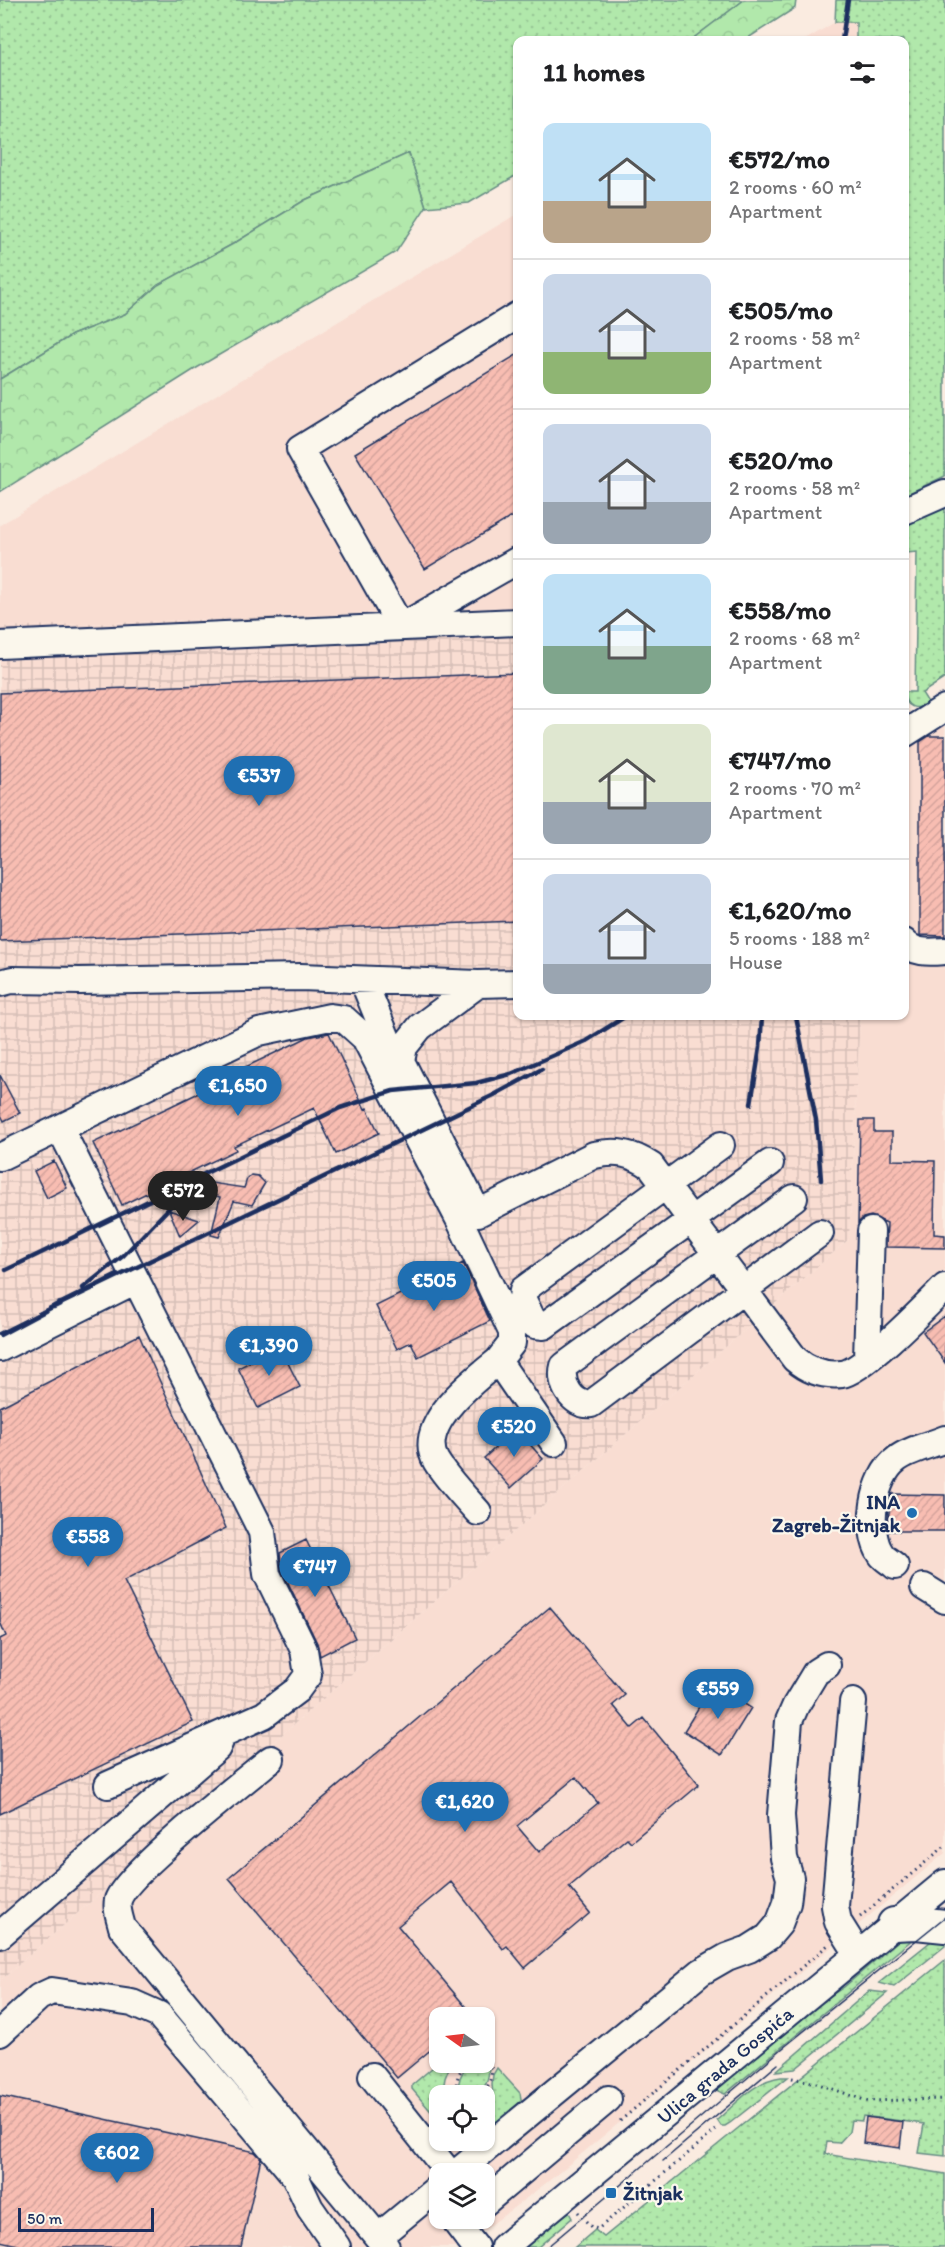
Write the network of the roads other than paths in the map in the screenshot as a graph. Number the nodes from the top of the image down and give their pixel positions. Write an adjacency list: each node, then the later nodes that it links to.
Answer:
1 (513, 318): 6 (street)
2 (945, 493): 3 (street)
3 (909, 509)
4 (513, 563): 6 (street)
5 (513, 622): 6 (street)
6 (401, 627): 7 (street)
7 (0, 645)
8 (945, 708): 9 (street)
9 (909, 731)
10 (909, 947): 11 (street)
11 (945, 951)
12 (4, 979): 13 (street)
13 (363, 980): 15 (street); 16 (street)
14 (513, 983): 15 (street)
15 (478, 984): 16 (street)
16 (401, 1061): 21 (street)
17 (60, 1128): 19 (street); 27 (street); 32 (street)
18 (721, 1145): 21 (street)
19 (0, 1157)
20 (770, 1163): 23 (street)
21 (665, 1186): 23 (street); 23 (street)
22 (794, 1198): 26 (street)
23 (691, 1220): 26 (street)
24 (871, 1231): 31 (street)
25 (820, 1233): 29 (street)
26 (717, 1256): 29 (street); 29 (street)
27 (135, 1280): 30 (street); 39 (street)
28 (945, 1287): 31 (street)
29 (744, 1291): 31 (street)
30 (0, 1348)
31 (867, 1359)
32 (498, 1361): 34 (street); 35 (street)
33 (945, 1439): 36 (street)
34 (554, 1443)
35 (478, 1512)
36 (896, 1566)
37 (827, 1665): 51 (street)
38 (853, 1702): 46 (street)
39 (224, 1733): 41 (street); 45 (street)
40 (271, 1759): 55 (street)
41 (108, 1785)
42 (945, 1883): 43 (street, Ulica grada Gospića)
43 (894, 1924): 44 (main road); 46 (street, Ulica grada Gospića)
44 (945, 1926)
45 (0, 1935)
46 (858, 1954): 58 (street, Ulica grada Gospića)
47 (0, 2033): 56 (street)
48 (372, 2076): 50 (street)
49 (608, 2099): 52 (street)
50 (441, 2163)
51 (468, 2163)
52 (495, 2194)
53 (429, 2197): 55 (street)
54 (461, 2229): 57 (street)
55 (382, 2242)
56 (337, 2247)
57 (475, 2247)
58 (504, 2247)

